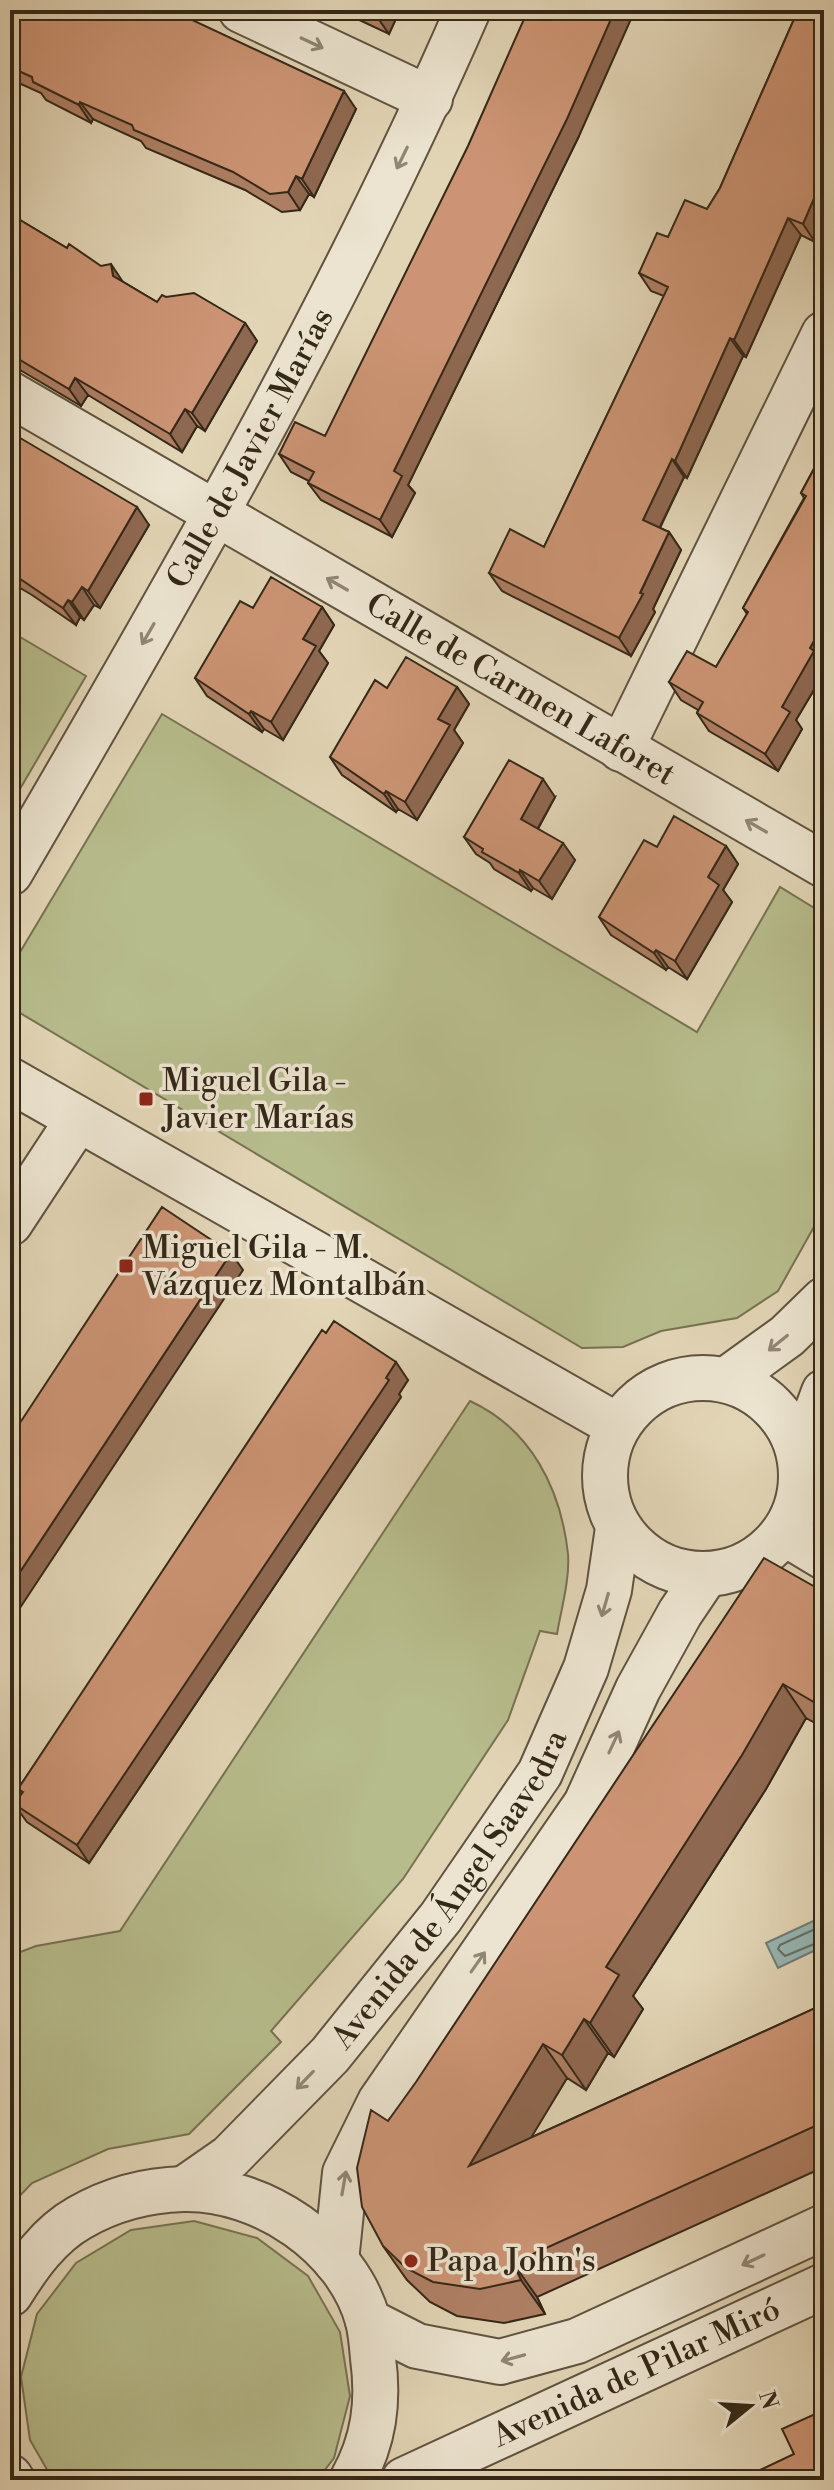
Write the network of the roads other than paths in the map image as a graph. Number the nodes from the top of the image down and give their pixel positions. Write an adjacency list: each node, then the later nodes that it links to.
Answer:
1 (241, 10): 3 (street, one-way to 3)
2 (468, 10): 3 (street, Calle de Javier Marías)
3 (430, 99): 6 (street, Calle de Javier Marías, one-way to 6)
4 (824, 334): 7 (street)
5 (10, 394): 6 (street, Calle de Carmen Laforet)
6 (216, 514): 7 (street, Calle de Carmen Laforet, one-way to 6); 9 (street, Calle de Javier Marías, one-way to 9)
7 (621, 749): 8 (street, Calle de Carmen Laforet, one-way to 7)
8 (824, 865)
9 (10, 873)
10 (10, 1080): 11 (street)
11 (77, 1121): 12 (street); 16 (street)
12 (10, 1223)
13 (824, 1300): 14 (street, one-way to 14)
14 (726, 1380): 16 (street); 17 (street)
15 (824, 1392): 17 (street)
16 (618, 1426): 18 (street)
17 (800, 1457): 19 (street)
18 (618, 1528): 21 (street); 22 (street, Avenida de Ángel Saavedra, one-way to 22)
19 (784, 1533): 20 (street); 21 (street)
20 (824, 1557)
21 (705, 1576): 24 (street, Avenida de Ángel Saavedra, one-way to 21)
22 (184, 2189): 24 (street); 26 (street)
23 (824, 2227): 27 (street, Avenida de Pilar Miró, one-way to 27)
24 (336, 2261): 27 (street)
25 (824, 2286): 29 (street, Avenida de Pilar Miró)
26 (10, 2294)
27 (368, 2321): 28 (street)
28 (352, 2480)
29 (404, 2480)

